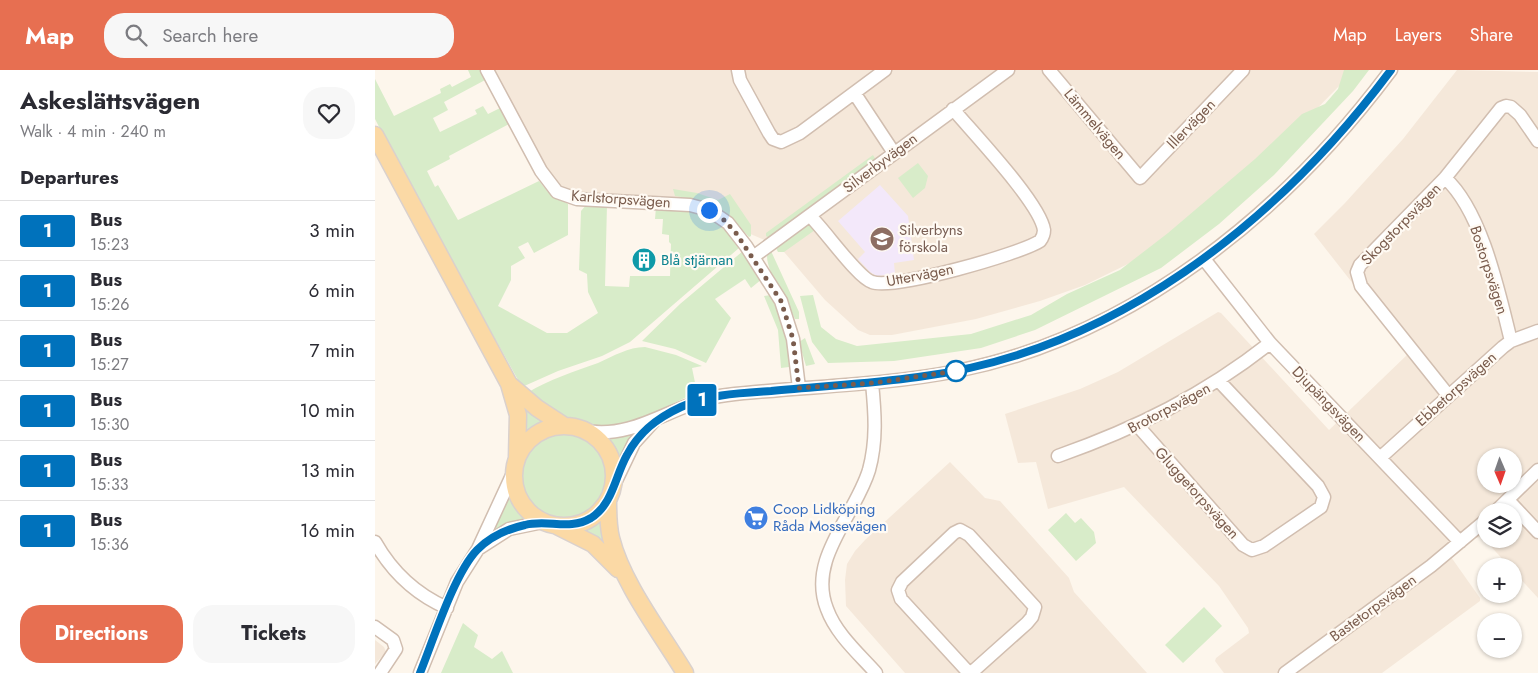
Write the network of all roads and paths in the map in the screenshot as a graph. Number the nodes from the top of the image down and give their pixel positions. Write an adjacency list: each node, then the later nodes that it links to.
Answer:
1 (487, 70): 16 (street, Karlstorpsvägen)
2 (738, 70): 8 (street)
3 (885, 70): 8 (street)
4 (1008, 70): 9 (street, Silverbyvägen)
5 (1049, 70): 13 (street, Lämmelvägen)
6 (1243, 70): 13 (street, Illervägen)
7 (1391, 70): 17 (street)
8 (855, 94): 12 (street)
9 (953, 109): 12 (street, Silverbyvägen); 15 (street, Uttervägen)
10 (375, 135): 23 (main road)
11 (1538, 141): 14 (street, Skogstorpsvägen)
12 (895, 153): 15 (street, Silverbyvägen)
13 (1140, 178)
14 (1445, 178): 19 (street, Bostorpsvägen); 25 (street, Skogstorpsvägen)
15 (810, 216): 16 (street, Silverbyvägen)
16 (753, 257): 24 (street, Karlstorpsvägen)
17 (1204, 259): 20 (street, Djupängsvägen); 22 (street)
18 (1538, 330): 19 (street, Ebbetorpsvägen)
19 (1511, 340): 25 (street, Ebbetorpsvägen)
20 (1270, 343): 21 (street, Brotorpsvägen); 31 (street, Djupängsvägen)
21 (1219, 381): 28 (street, Brotorpsvägen); 28 (street, Gluggetorpsvägen)
22 (873, 383): 24 (street); 49 (street)
23 (509, 384): 27 (main road); 32 (main road)
24 (799, 388): 26 (street)
25 (1448, 394): 31 (street, Ebbetorpsvägen)
26 (658, 418): 29 (street); 34 (street)
27 (563, 425): 29 (main road); 32 (main road)
28 (1137, 426): 30 (street, Brotorpsvägen)
29 (587, 431): 34 (main road)
30 (1058, 456)
31 (1381, 457): 41 (street, Djupängsvägen)
32 (516, 463): 37 (main road); 42 (street)
33 (1538, 470): 35 (street)
34 (611, 493): 37 (main road); 43 (main road)
35 (1508, 500): 36 (street); 39 (street)
36 (1505, 503)
37 (547, 523): 42 (street); 43 (main road)
38 (1477, 528): 41 (street, Bastetorpsvägen)
39 (1538, 532)
40 (375, 542): 44 (street)
41 (1460, 542): 51 (street, Bastetorpsvägen)
42 (478, 549): 44 (street)
43 (628, 580): 48 (main road)
44 (447, 608): 47 (street)
45 (375, 627): 46 (street)
46 (380, 673)
47 (420, 673)
48 (685, 673)
49 (876, 673)
50 (970, 673): 50 (street)
51 (1285, 673)

